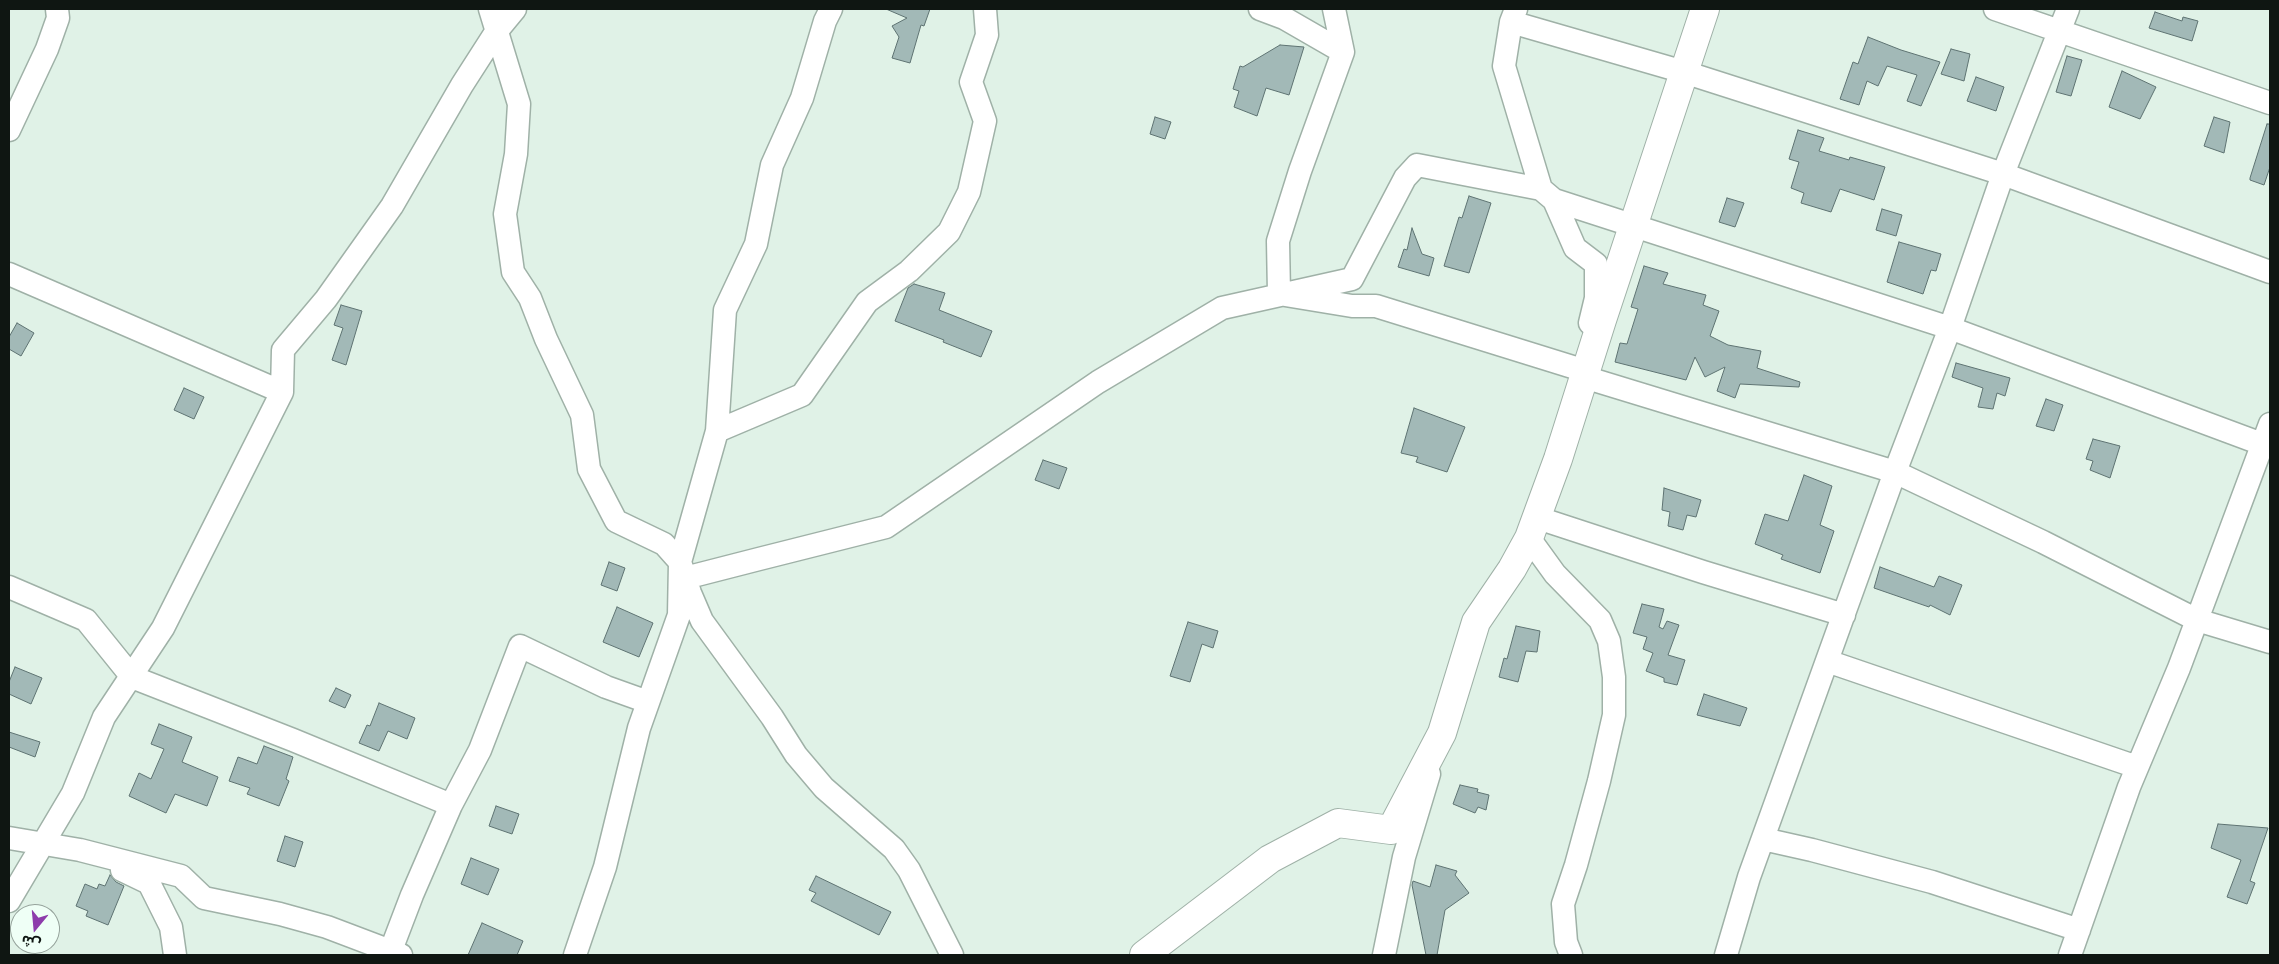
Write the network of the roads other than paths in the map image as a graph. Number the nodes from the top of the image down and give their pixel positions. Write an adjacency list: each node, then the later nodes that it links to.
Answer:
1 (57, 9): 17 (street)
2 (490, 9): 13 (street)
3 (515, 9): 13 (street)
4 (831, 9): 27 (street)
5 (985, 9): 27 (street)
6 (1260, 9): 14 (street)
7 (1334, 9): 14 (street)
8 (1705, 9): 15 (street)
9 (1995, 9): 12 (street)
10 (2068, 9): 12 (street)
11 (1514, 15): 15 (street); 19 (street)
12 (2059, 30): 16 (street); 18 (street)
13 (496, 32): 26 (street); 31 (street)
14 (1343, 52): 23 (street)
15 (1684, 72): 18 (street); 20 (street)
16 (2270, 103)
17 (9, 130)
18 (2003, 174): 21 (street); 24 (street)
19 (1547, 195): 20 (street); 23 (street); 25 (street)
20 (1634, 224): 24 (street); 25 (street)
21 (2270, 272)
22 (9, 274): 26 (street)
23 (1278, 294): 25 (street); 31 (street)
24 (1950, 328): 28 (street); 29 (street)
25 (1581, 373): 29 (street); 30 (street)
26 (282, 392): 37 (street)
27 (716, 431): 31 (street)
28 (2268, 438): 34 (street)
29 (1895, 472): 33 (street); 34 (street)
30 (1532, 527): 33 (street); 39 (street); 54 (street)
31 (682, 574): 38 (street); 51 (street)
32 (9, 587): 37 (street)
33 (1844, 615): 36 (street)
34 (2197, 620): 35 (street); 40 (street)
35 (2270, 642)
36 (1827, 661): 40 (street); 43 (street)
37 (132, 677): 41 (street); 44 (street)
38 (648, 702): 41 (street); 50 (street)
39 (1442, 733): 52 (street); 53 (street)
40 (2137, 767): 47 (street)
41 (451, 805): 48 (street)
42 (9, 838): 44 (street)
43 (1763, 840): 47 (street); 55 (street)
44 (44, 844): 45 (street); 46 (street)
45 (80, 850): 48 (street); 49 (street)
46 (9, 901)
47 (2079, 930): 56 (street)
48 (396, 953)
49 (175, 955)
50 (575, 955)
51 (952, 955)
52 (1144, 955)
53 (1384, 955)
54 (1571, 955)
55 (1726, 955)
56 (2070, 955)

